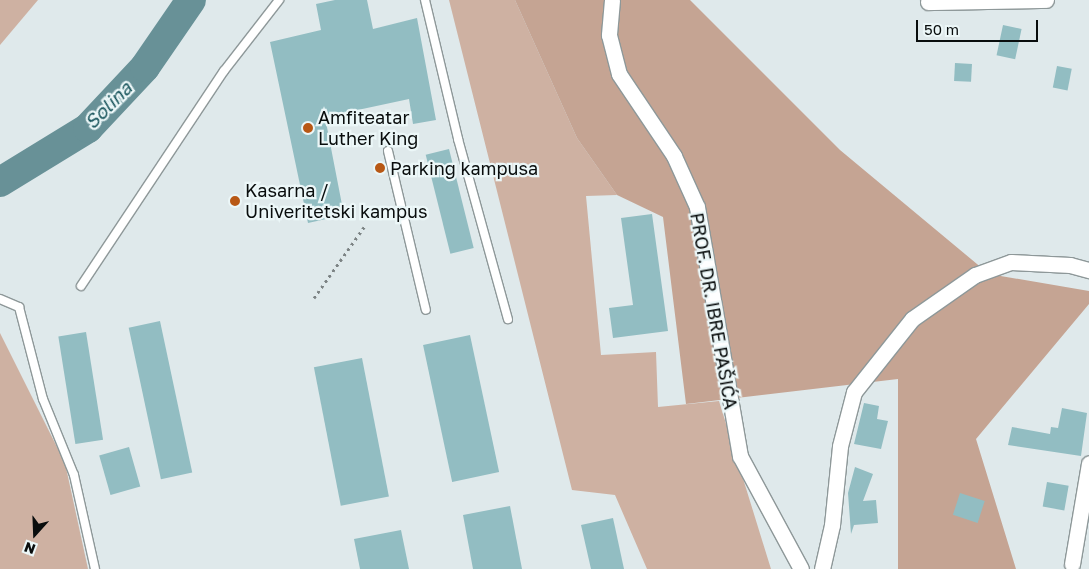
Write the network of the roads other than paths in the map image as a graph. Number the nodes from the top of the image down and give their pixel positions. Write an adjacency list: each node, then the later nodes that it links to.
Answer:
1 (279, 0): 8 (lane)
2 (425, 0): 11 (lane)
3 (612, 0): 15 (street, PROF. DR. IBRE PAŠIĆA)
4 (1046, 0): 5 (street)
5 (928, 2)
6 (388, 151): 10 (lane)
7 (1089, 270): 16 (street)
8 (81, 286)
9 (0, 299): 14 (lane)
10 (426, 310)
11 (508, 319)
12 (1089, 463): 13 (street)
13 (1072, 564)
14 (95, 569)
15 (801, 569)
16 (822, 569)

